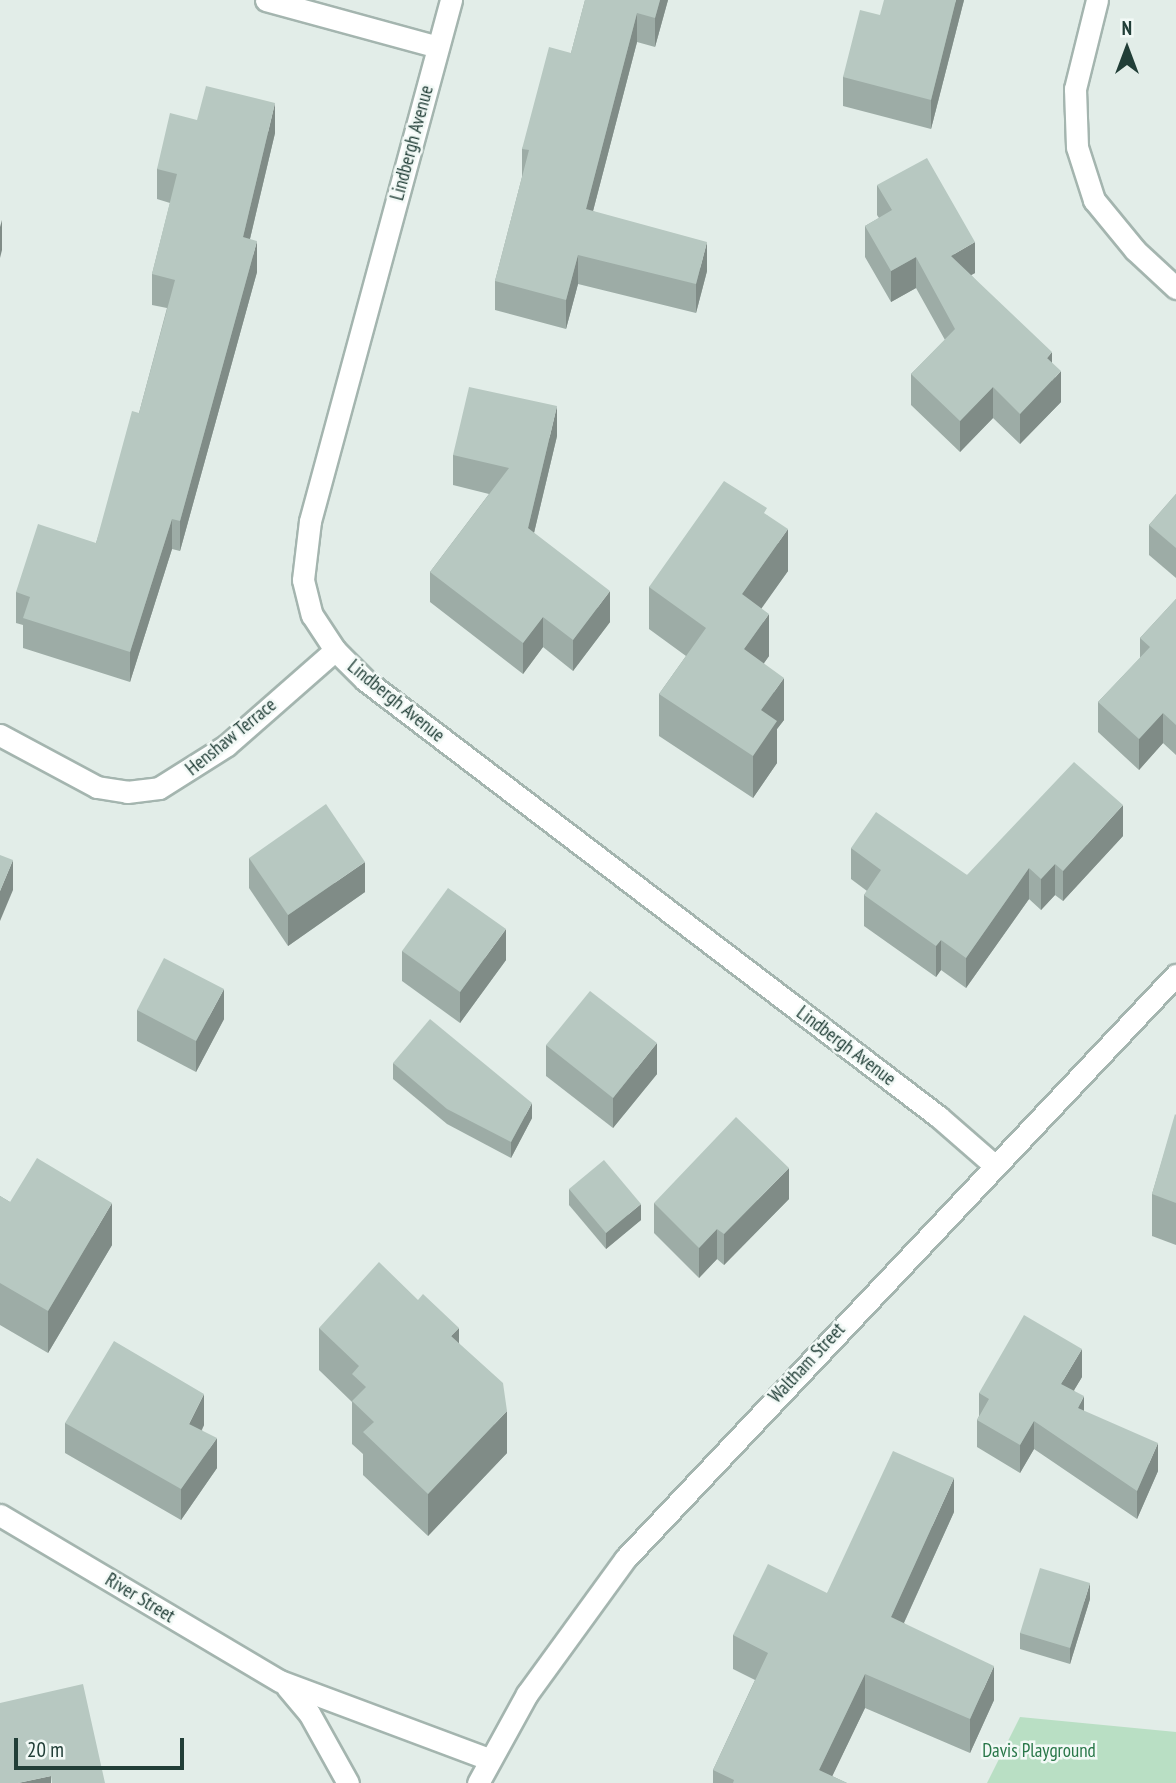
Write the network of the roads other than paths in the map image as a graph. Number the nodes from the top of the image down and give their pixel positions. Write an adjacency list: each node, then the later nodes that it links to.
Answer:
1 (267, 0): 4 (street)
2 (451, 0): 4 (street, Lindbergh Avenue)
3 (1097, 0): 5 (street)
4 (438, 47): 6 (street, Lindbergh Avenue)
5 (1176, 288)
6 (335, 650): 7 (street, Henshaw Terrace); 9 (street, Lindbergh Avenue)
7 (0, 735)
8 (1176, 975): 9 (street, Waltham Street)
9 (994, 1165): 12 (street, Waltham Street)
10 (0, 1515): 11 (street, River Street)
11 (280, 1681): 12 (street, River Street); 13 (street, River Street)
12 (489, 1759): 14 (street, Waltham Street)
13 (348, 1783)
14 (478, 1783)

